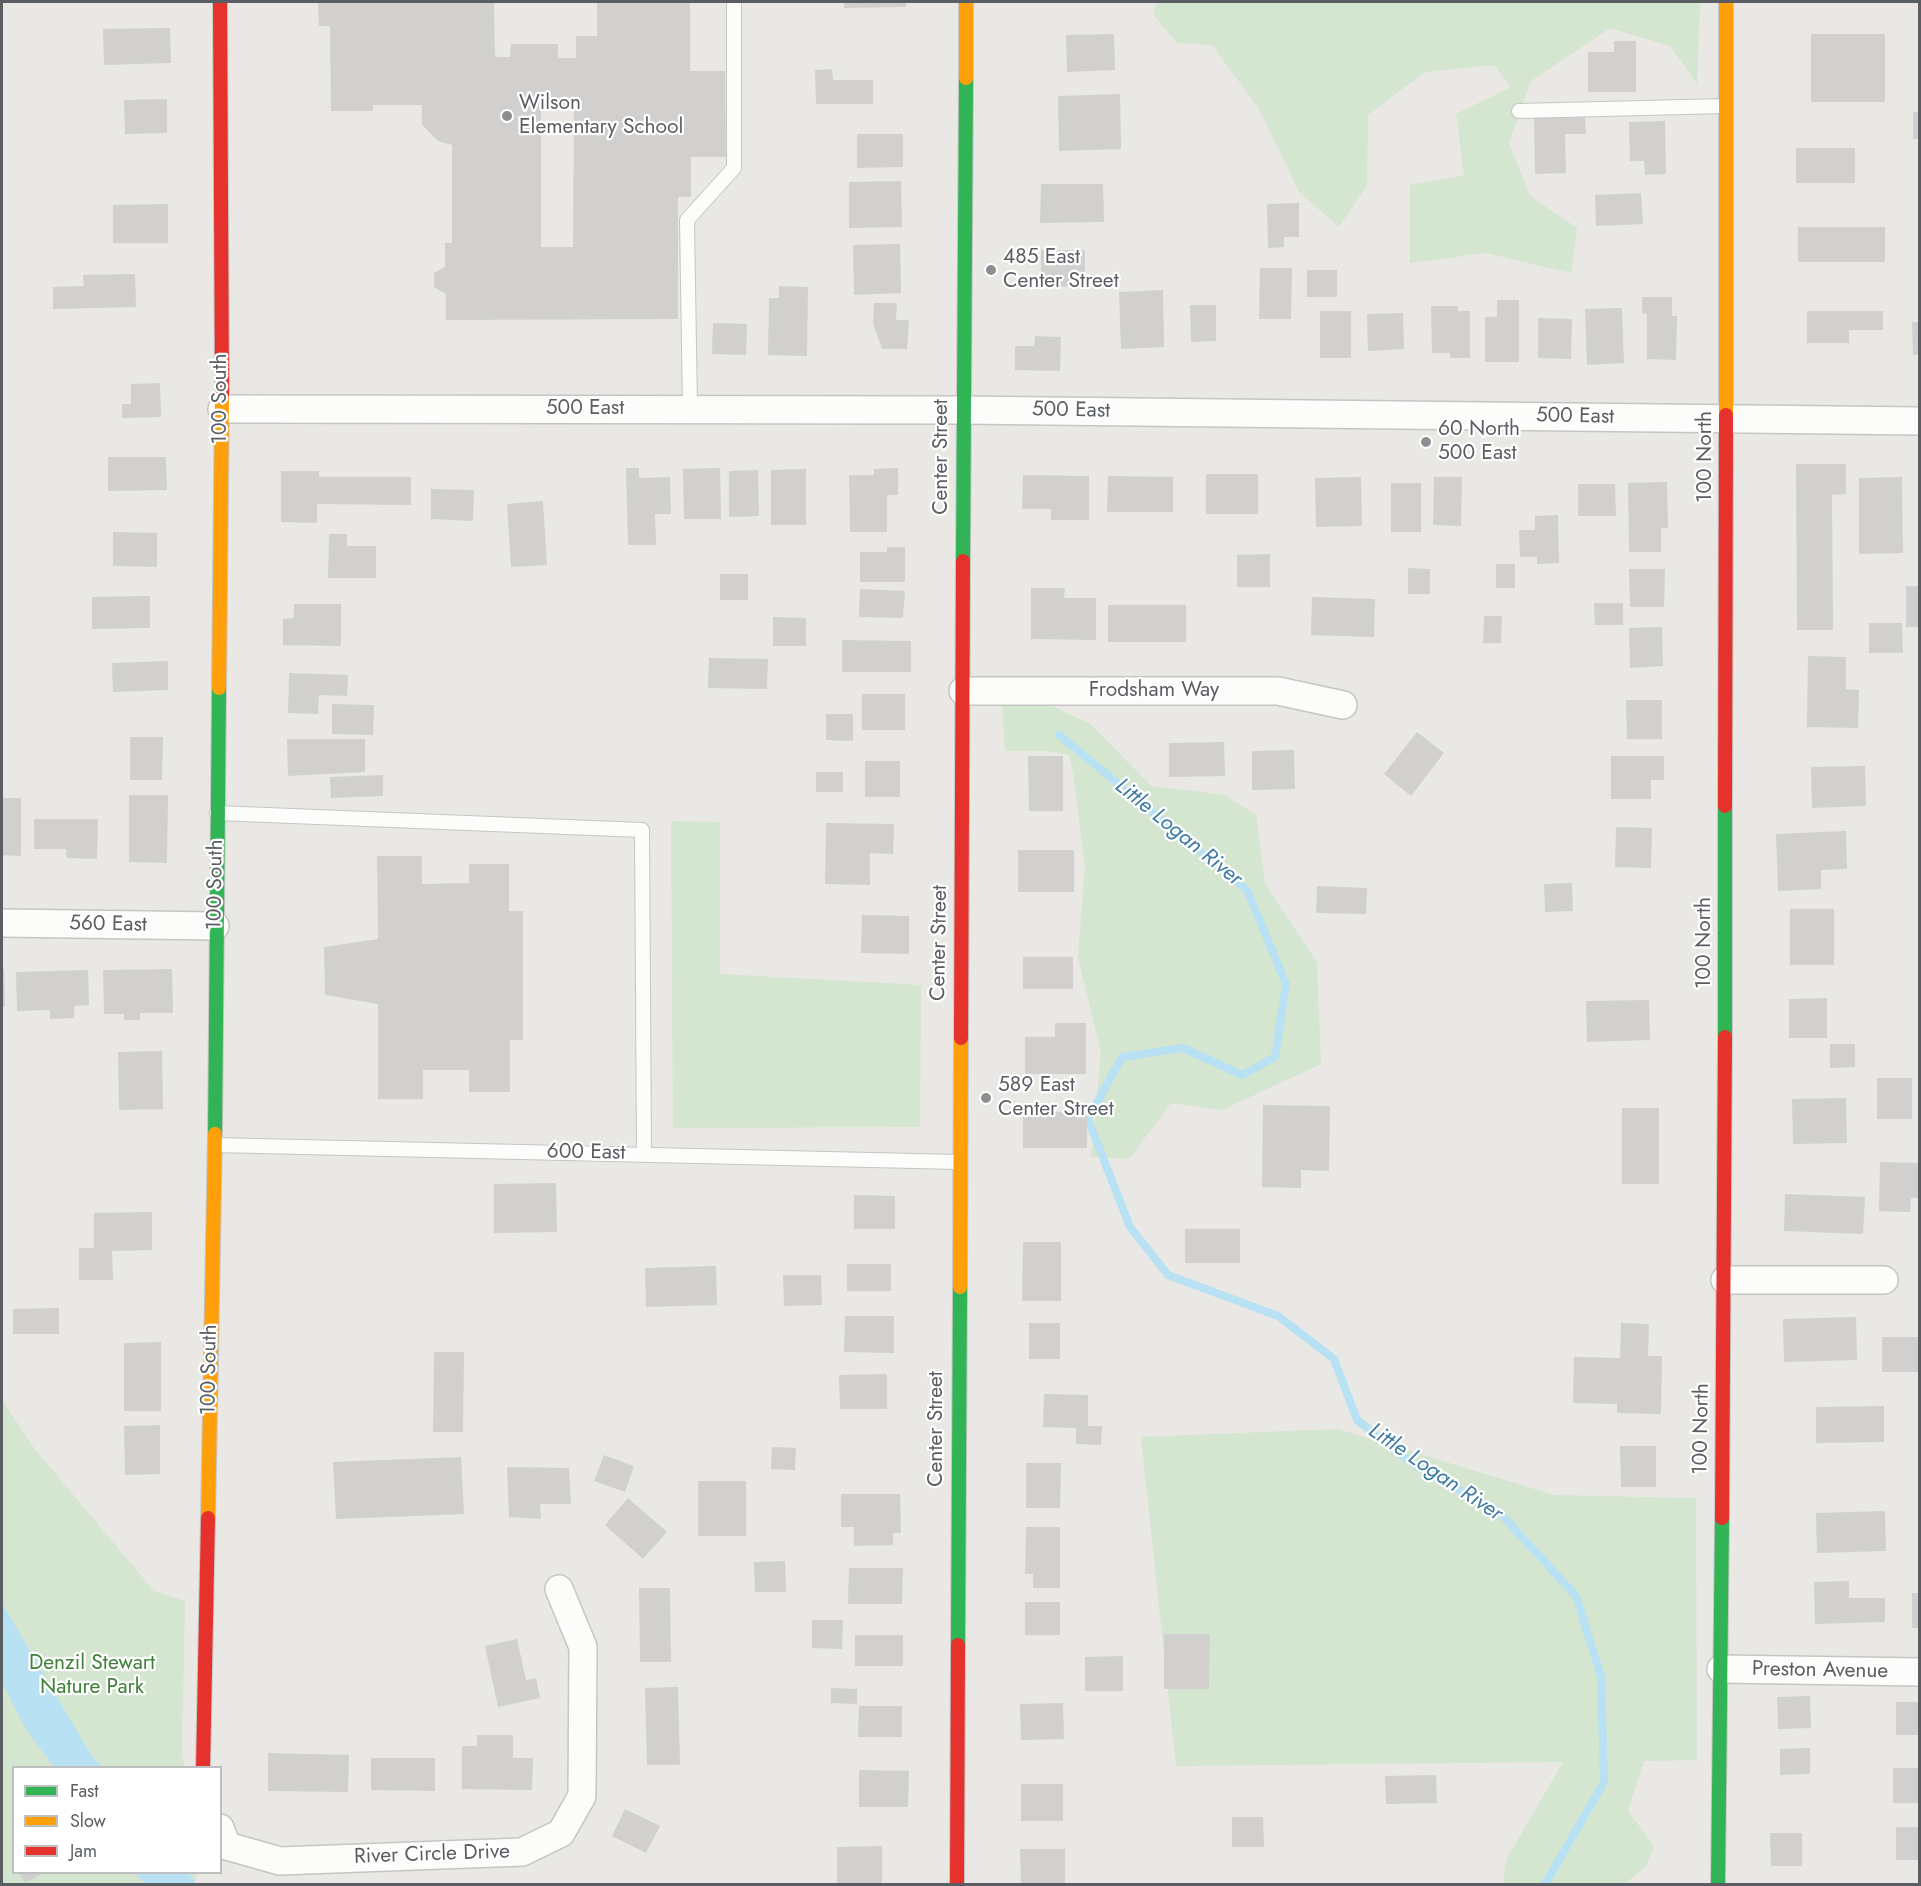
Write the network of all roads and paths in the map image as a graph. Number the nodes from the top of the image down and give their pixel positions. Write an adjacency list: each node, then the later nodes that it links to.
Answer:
1 (220, 2): 7 (street, 100 South)
2 (734, 2): 8 (lane)
3 (966, 2): 9 (street, Center Street)
4 (1726, 2): 5 (street, 100 North)
5 (1726, 106): 6 (lane); 10 (street, 100 North)
6 (1519, 111)
7 (222, 409): 8 (street, 500 East); 14 (street, 100 South)
8 (690, 410): 9 (street, 500 East)
9 (962, 410): 10 (street, 500 East); 12 (street, Center Street)
10 (1727, 419): 11 (street, 500 East); 20 (street, 100 North)
11 (1920, 421)
12 (963, 690): 13 (street, Frodsham Way); 19 (street, Center Street)
13 (1343, 705)
14 (217, 813): 16 (street, 100 South); 18 (lane)
15 (2, 923): 16 (street, 560 East)
16 (215, 926): 17 (street, 100 South)
17 (215, 1144): 18 (lane, 600 East); 25 (street, 100 South)
18 (644, 1155): 19 (lane, 600 East)
19 (958, 1162): 27 (street, Center Street)
20 (1725, 1280): 21 (street); 23 (street, 100 North)
21 (1884, 1280)
22 (559, 1589): 26 (street, River Circle Drive)
23 (1721, 1670): 24 (street, Preston Avenue); 28 (street, 100 North)
24 (1920, 1672)
25 (203, 1766)
26 (224, 1837)
27 (957, 1884)
28 (1718, 1884)

